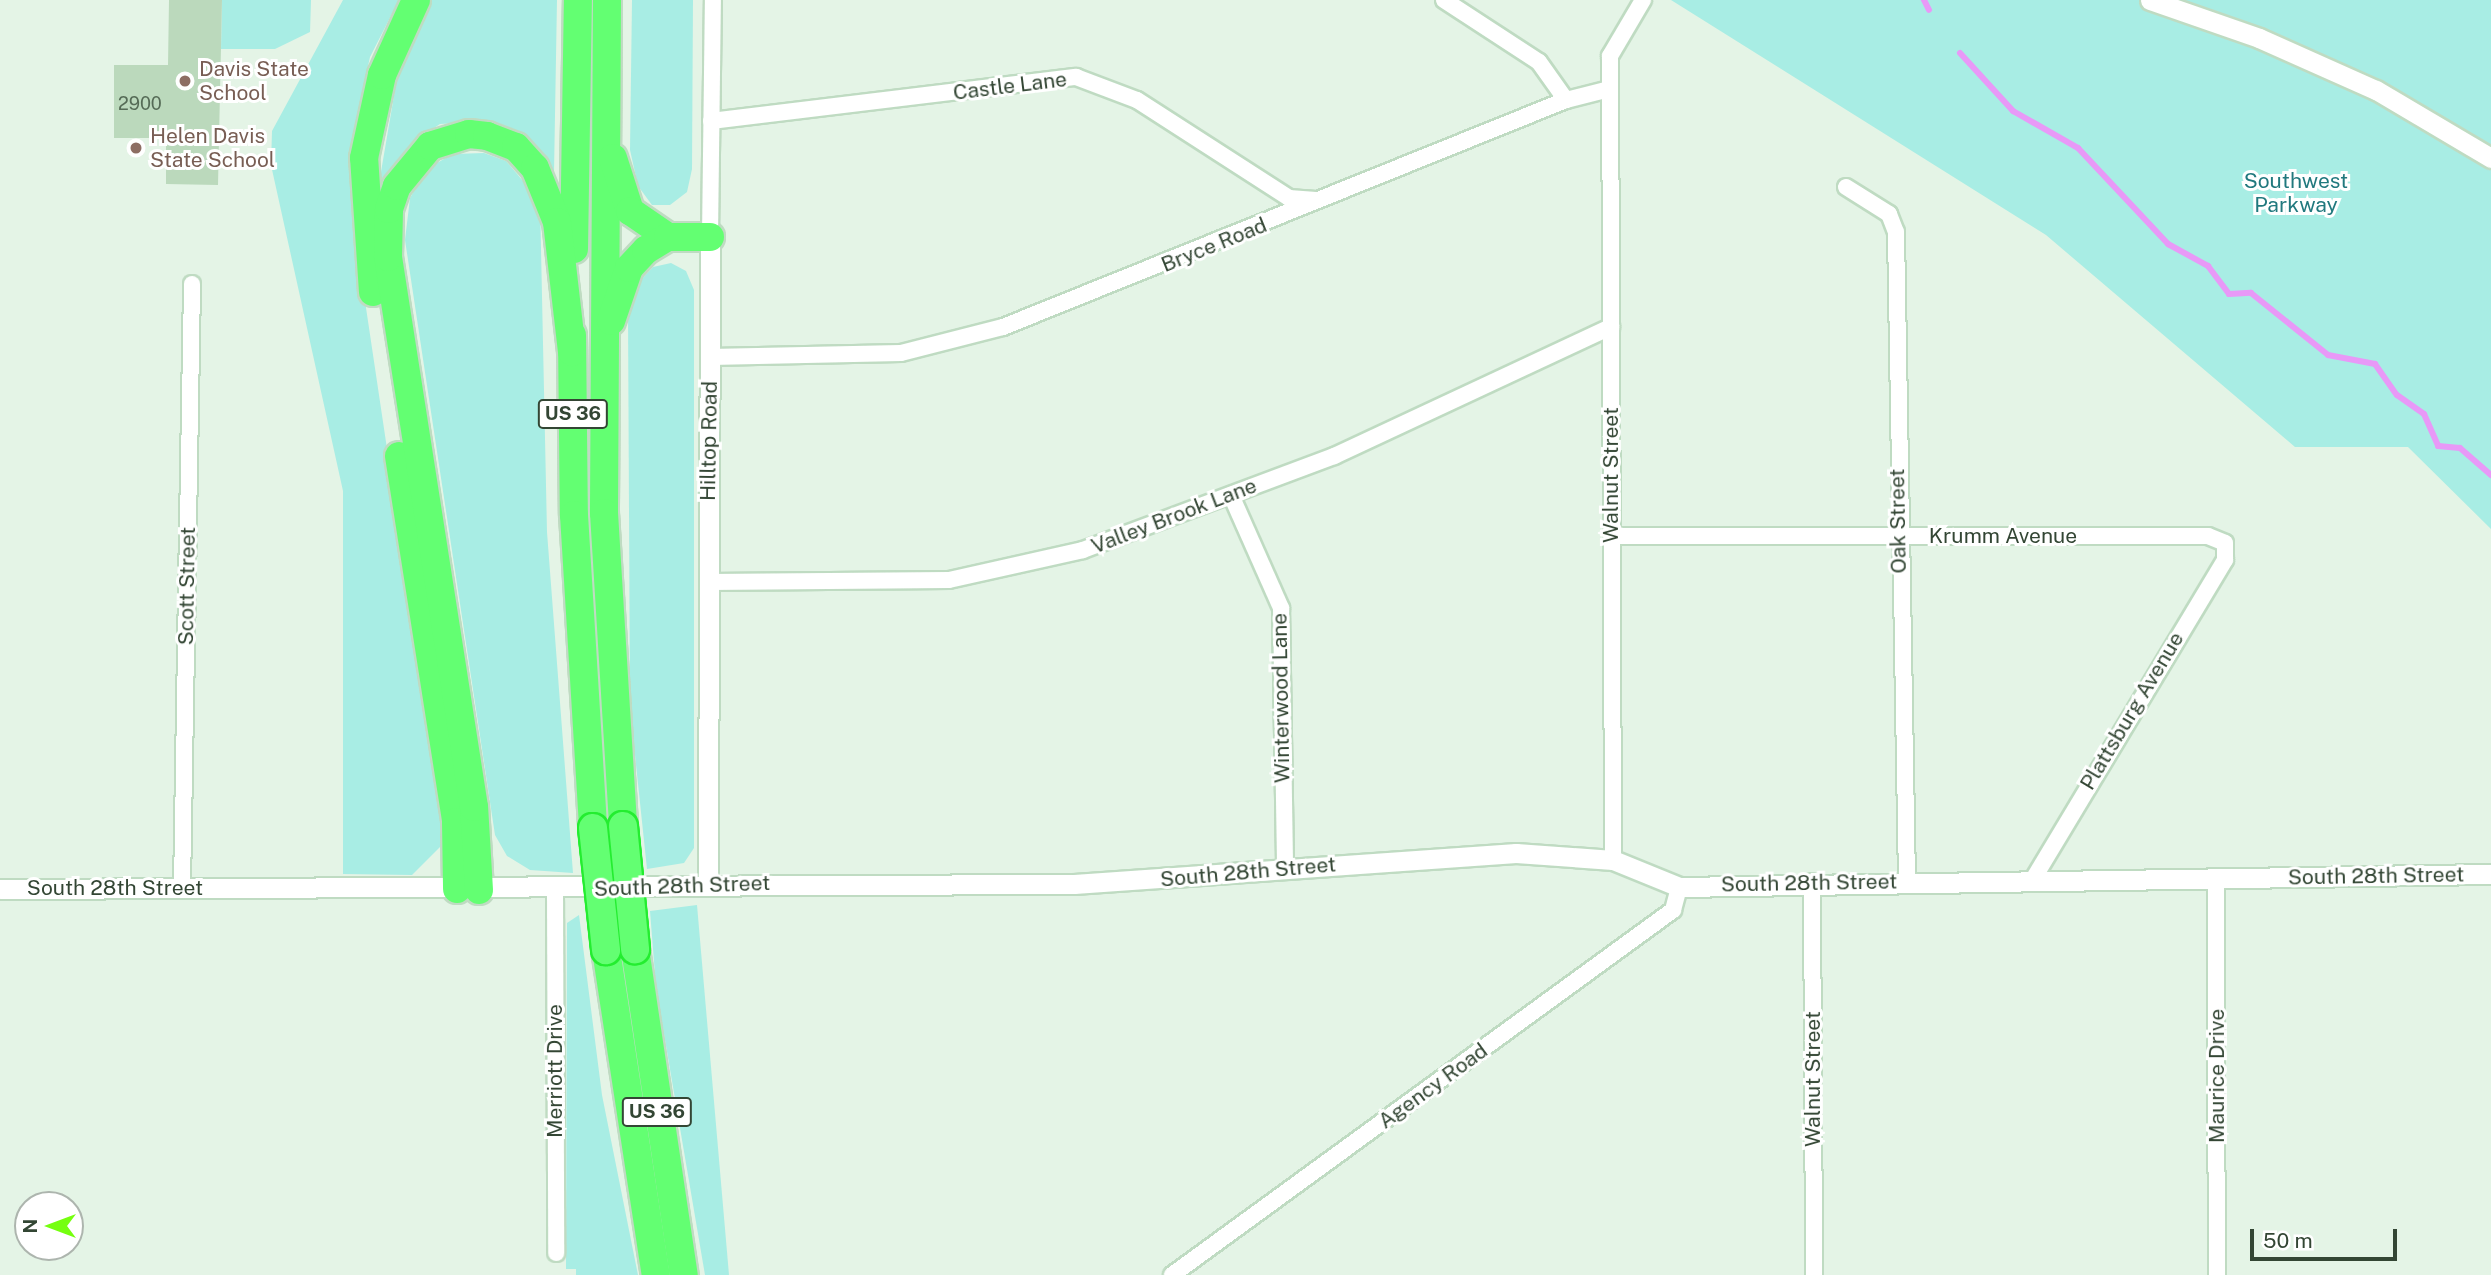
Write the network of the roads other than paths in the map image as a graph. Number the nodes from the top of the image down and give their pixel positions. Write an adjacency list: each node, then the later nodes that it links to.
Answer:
1 (416, 0): 38 (highway)
2 (578, 0): 19 (highway, US 36)
3 (607, 0): 10 (highway, US 36)
4 (713, 0): 11 (street, Hilltop Road)
5 (1444, 0): 9 (street)
6 (1643, 0): 8 (street)
7 (2150, 0): 12 (street)
8 (1609, 89): 9 (street, Bryce Road); 18 (street, Walnut Street)
9 (1566, 100): 14 (street, Bryce Road)
10 (605, 119): 15 (highway); 20 (highway, US 36)
11 (710, 121): 14 (street, Castle Lane); 16 (street, Hilltop Road)
12 (2491, 158)
13 (1846, 187): 24 (street, Oak Street)
14 (1319, 201): 21 (street, Bryce Road)
15 (668, 237): 16 (highway); 20 (highway)
16 (710, 237): 21 (street, Hilltop Road)
17 (192, 284): 36 (street, Scott Street)
18 (1611, 327): 22 (street, Valley Brook Lane); 23 (street, Walnut Street)
19 (572, 352): 38 (highway); 41 (highway, US 36, bridge)
20 (601, 354): 42 (highway, US 36, bridge)
21 (710, 357): 26 (street, Hilltop Road)
22 (1231, 495): 26 (street, Valley Brook Lane); 28 (street, Winterwood Lane)
23 (1612, 536): 24 (street, Krumm Avenue); 27 (street, Walnut Street)
24 (1898, 536): 25 (street, Krumm Avenue); 32 (street, Oak Street)
25 (2225, 542): 31 (street, Plattsburg Avenue)
26 (708, 582): 33 (street, Hilltop Road)
27 (1613, 860): 28 (street, South 28th Street); 35 (street, South 28th Street)
28 (1285, 869): 33 (street, South 28th Street)
29 (2491, 874): 30 (street, South 28th Street)
30 (2216, 878): 31 (street, South 28th Street); 45 (street, Maurice Drive)
31 (2033, 879): 32 (street, South 28th Street)
32 (1907, 881): 34 (street, South 28th Street)
33 (708, 883): 39 (street, South 28th Street)
34 (1812, 883): 35 (street, South 28th Street); 44 (street, Walnut Street)
35 (1679, 887): 43 (street, Agency Road)
36 (182, 888): 37 (street, South 28th Street); 38 (street, South 28th Street)
37 (0, 889)
38 (468, 889): 39 (street, South 28th Street)
39 (555, 890): 40 (street, Merriott Drive)
40 (556, 1253)
41 (656, 1275)
42 (684, 1275)
43 (1172, 1275)
44 (1814, 1275)
45 (2217, 1275)

